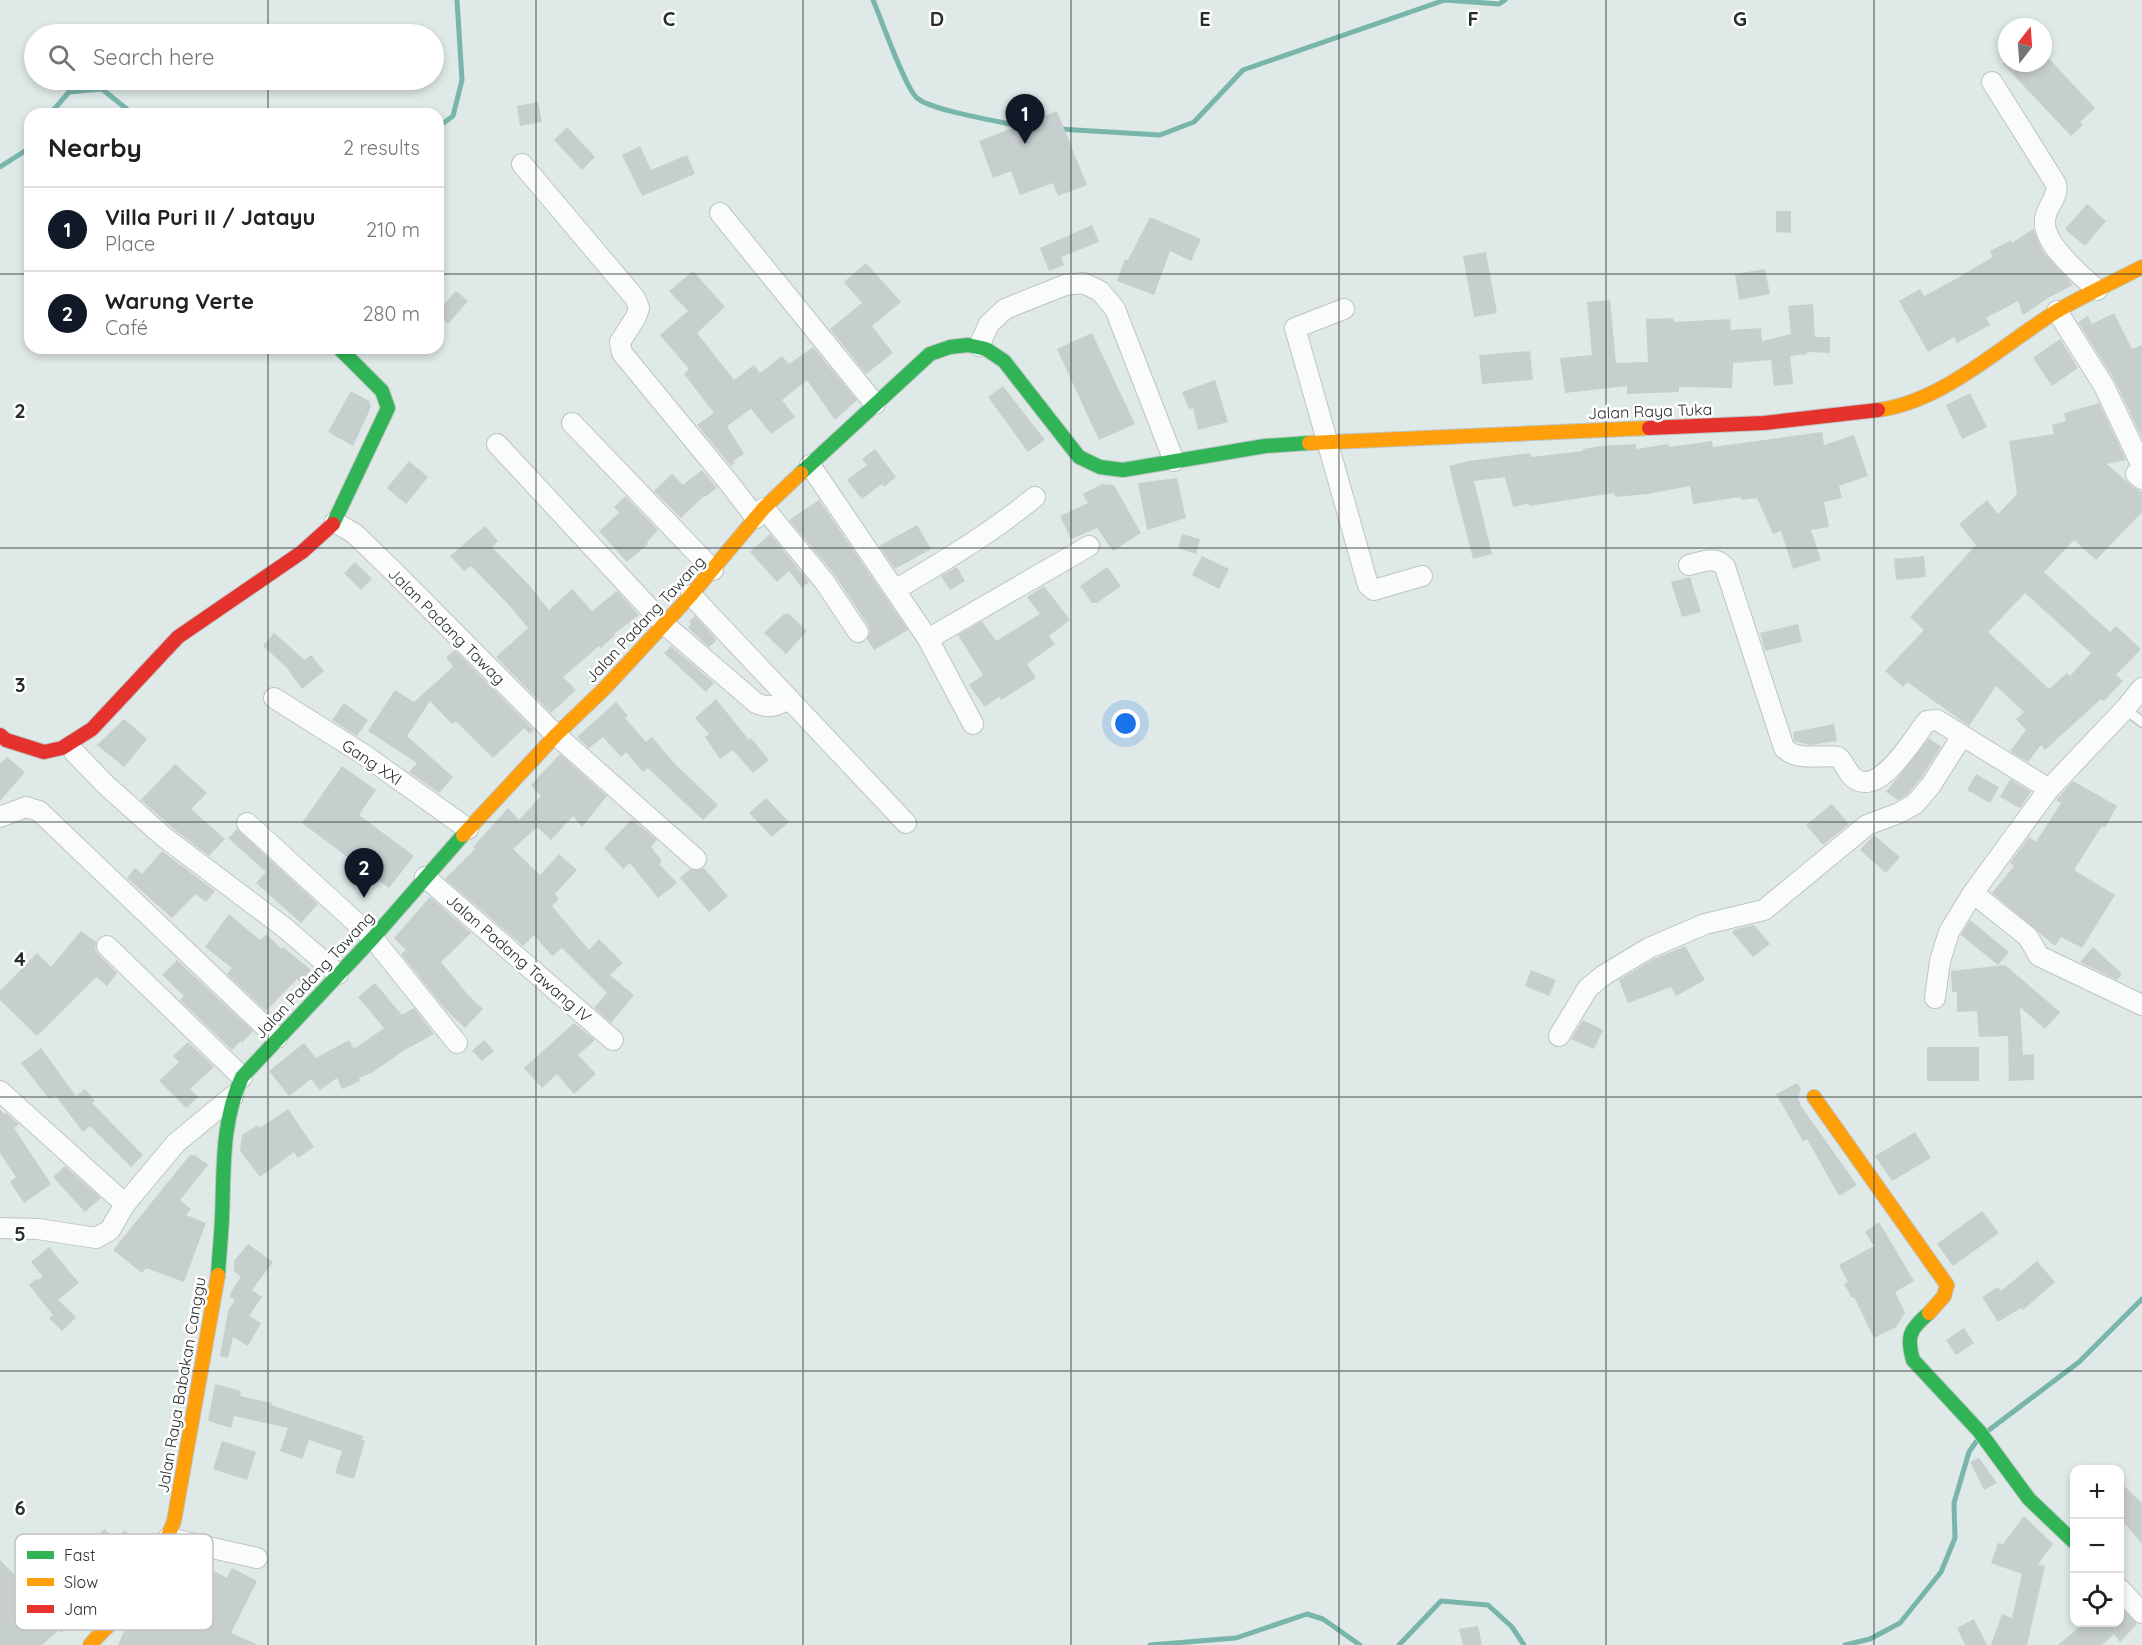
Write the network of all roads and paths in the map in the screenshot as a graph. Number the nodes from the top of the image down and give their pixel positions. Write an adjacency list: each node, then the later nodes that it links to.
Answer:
1 (1992, 82): 5 (street)
2 (522, 164): 18 (street)
3 (720, 213): 10 (street)
4 (2142, 267): 5 (street, Jalan Raya Tuka)
5 (2097, 290): 7 (street, Jalan Raya Tuka)
6 (1344, 309): 12 (street)
7 (2057, 311): 12 (street, Jalan Raya Tuka); 16 (street)
8 (979, 345): 10 (street, Jalan Padang Tawang); 14 (street, Jalan Raya Tuka); 14 (street)
9 (345, 354): 19 (street)
10 (875, 404): 15 (street, Jalan Padang Tawang)
11 (572, 423): 22 (street)
12 (1329, 441): 14 (street, Jalan Raya Tuka); 23 (street)
13 (497, 444): 26 (street)
14 (1174, 461)
15 (810, 465): 18 (street, Jalan Padang Tawang); 24 (street)
16 (2140, 472)
17 (1035, 497): 24 (street)
18 (760, 513): 22 (street, Jalan Padang Tawang); 27 (street)
19 (335, 522): 35 (street); 36 (street, Jalan Padang Tawag)
20 (1089, 546): 28 (street)
21 (1689, 565): 37 (street)
22 (713, 570): 25 (street, Jalan Padang Tawang)
23 (1422, 576)
24 (896, 590): 28 (street)
25 (691, 596): 26 (street, Jalan Padang Tawang); 31 (street)
26 (664, 624): 31 (street); 36 (street, Jalan Padang Tawang)
27 (858, 632)
28 (928, 639): 34 (street)
29 (2142, 688): 32 (street)
30 (274, 698): 43 (street, Gang XXI)
31 (789, 699): 42 (street)
32 (2125, 710): 33 (lane); 39 (street)
33 (2142, 722)
34 (973, 724)
35 (0, 735)
36 (556, 735): 43 (street, Jalan Padang Tawang); 44 (street, Jalan Padang Tawag)
37 (1962, 736): 39 (street); 52 (street)
38 (74, 752): 49 (street)
39 (2049, 789): 46 (street)
40 (0, 817): 53 (street)
41 (247, 823): 47 (street)
42 (906, 823)
43 (468, 829): 45 (street, Jalan Padang Tawang)
44 (696, 859)
45 (425, 876): 47 (street, Jalan Padang Tawang); 54 (street, Jalan Padang Tawang IV)
46 (1973, 893): 50 (street); 51 (street)
47 (373, 938): 49 (street, Jalan Padang Tawang); 55 (street)
48 (107, 946): 56 (street)
49 (338, 974): 53 (street, Jalan Padang Tawang)
50 (1935, 998)
51 (2142, 1005)
52 (1559, 1036)
53 (278, 1038): 56 (street, Jalan Padang Tawang)
54 (613, 1040)
55 (457, 1043)
56 (242, 1077): 59 (street, Jalan Padang Tawang)
57 (0, 1091): 60 (street)
58 (1814, 1097): 63 (street)
59 (232, 1100): 60 (street); 62 (street, Jalan Raya Babakan Canggu)
60 (125, 1204): 61 (street)
61 (0, 1228)
62 (169, 1534)
63 (2070, 1538)
64 (213, 1548): 65 (street)
65 (257, 1558)
66 (2124, 1593): 67 (street)
67 (2142, 1613)
68 (105, 1630): 69 (street, Jalan Raya Babakan Canggu)
69 (93, 1644)

